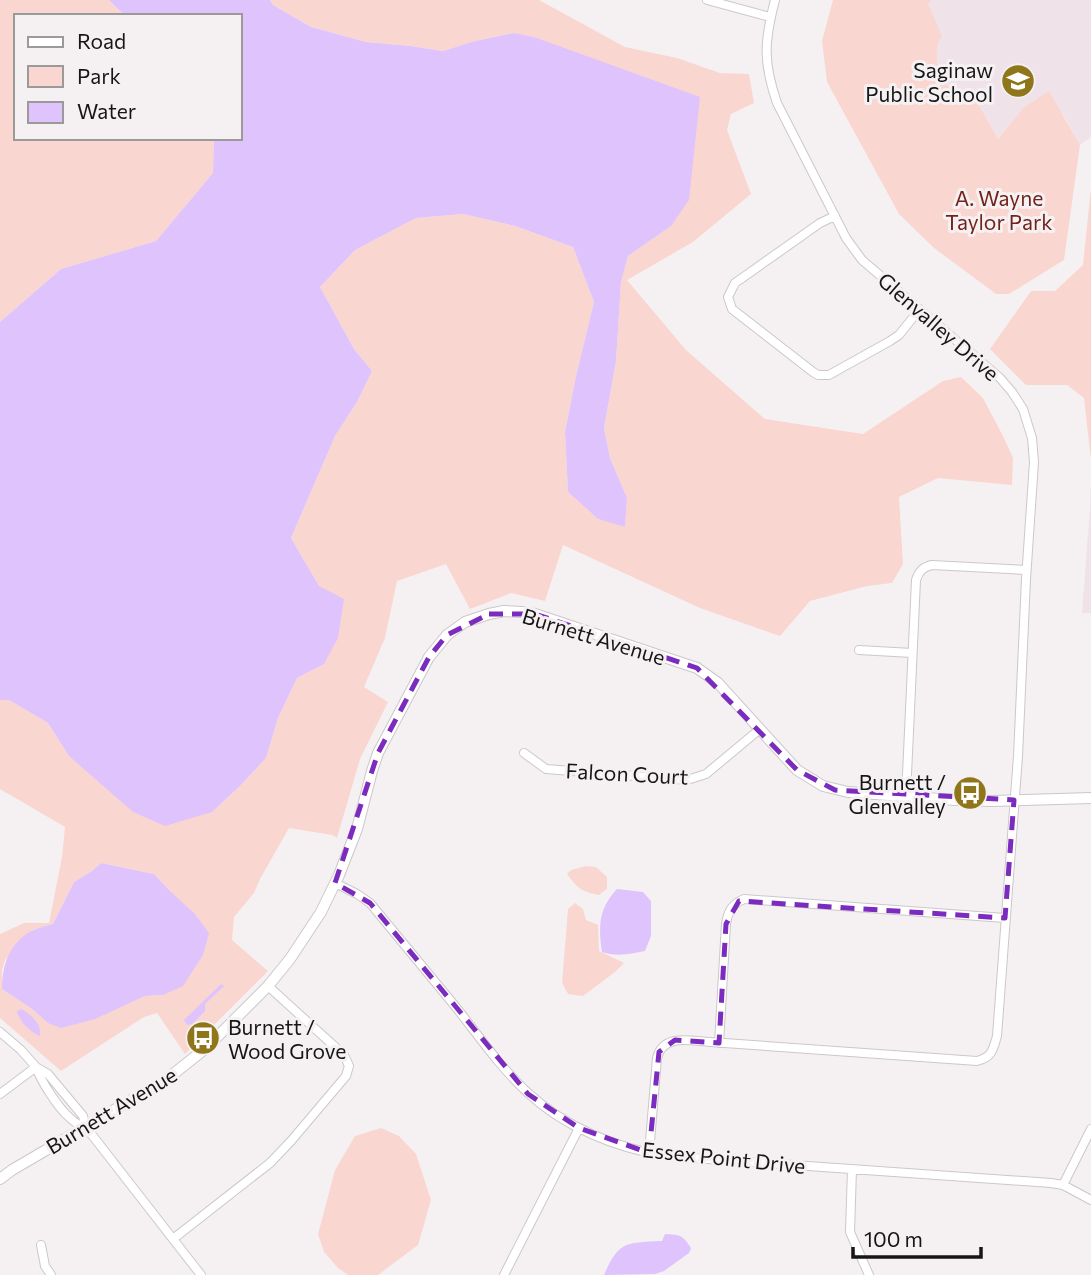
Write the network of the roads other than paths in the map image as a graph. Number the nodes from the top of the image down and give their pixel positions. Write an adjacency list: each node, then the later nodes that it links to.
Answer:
1 (706, 0): 3 (street)
2 (775, 0): 3 (street, Glenvalley Drive)
3 (770, 17): 4 (street, Glenvalley Drive)
4 (835, 216): 5 (street, Glenvalley Drive); 5 (street)
5 (919, 310): 6 (street, Glenvalley Drive)
6 (1026, 570): 8 (street); 13 (street, Glenvalley Drive)
7 (859, 650): 8 (street)
8 (912, 653): 11 (street)
9 (760, 729): 10 (street, Falcon Court); 11 (street, Burnett Avenue); 14 (street, Burnett Avenue)
10 (524, 753)
11 (906, 796): 13 (street, Burnett Avenue)
12 (1091, 798): 13 (street, Burnett Avenue)
13 (1014, 800): 15 (street, Glenvalley Drive)
14 (335, 883): 16 (street, Burnett Avenue); 22 (street, Essex Point Drive)
15 (1006, 918): 18 (street, Glenvalley Drive); 18 (street)
16 (268, 986): 21 (street, Burnett Avenue); 29 (street)
17 (0, 1032): 19 (street)
18 (719, 1042): 24 (street)
19 (36, 1067): 20 (street); 21 (street)
20 (0, 1094)
21 (86, 1128): 26 (street, Burnett Avenue); 29 (street)
22 (579, 1128): 24 (street, Essex Point Drive); 33 (street)
23 (1091, 1129): 27 (street)
24 (649, 1153): 25 (street, Essex Point Drive)
25 (852, 1169): 27 (street, Essex Point Drive); 34 (street)
26 (0, 1179)
27 (1063, 1185): 28 (street, Essex Point Drive)
28 (1091, 1200)
29 (173, 1239): 32 (street)
30 (41, 1245): 31 (street)
31 (51, 1275)
32 (201, 1275)
33 (504, 1275)
34 (869, 1275)

